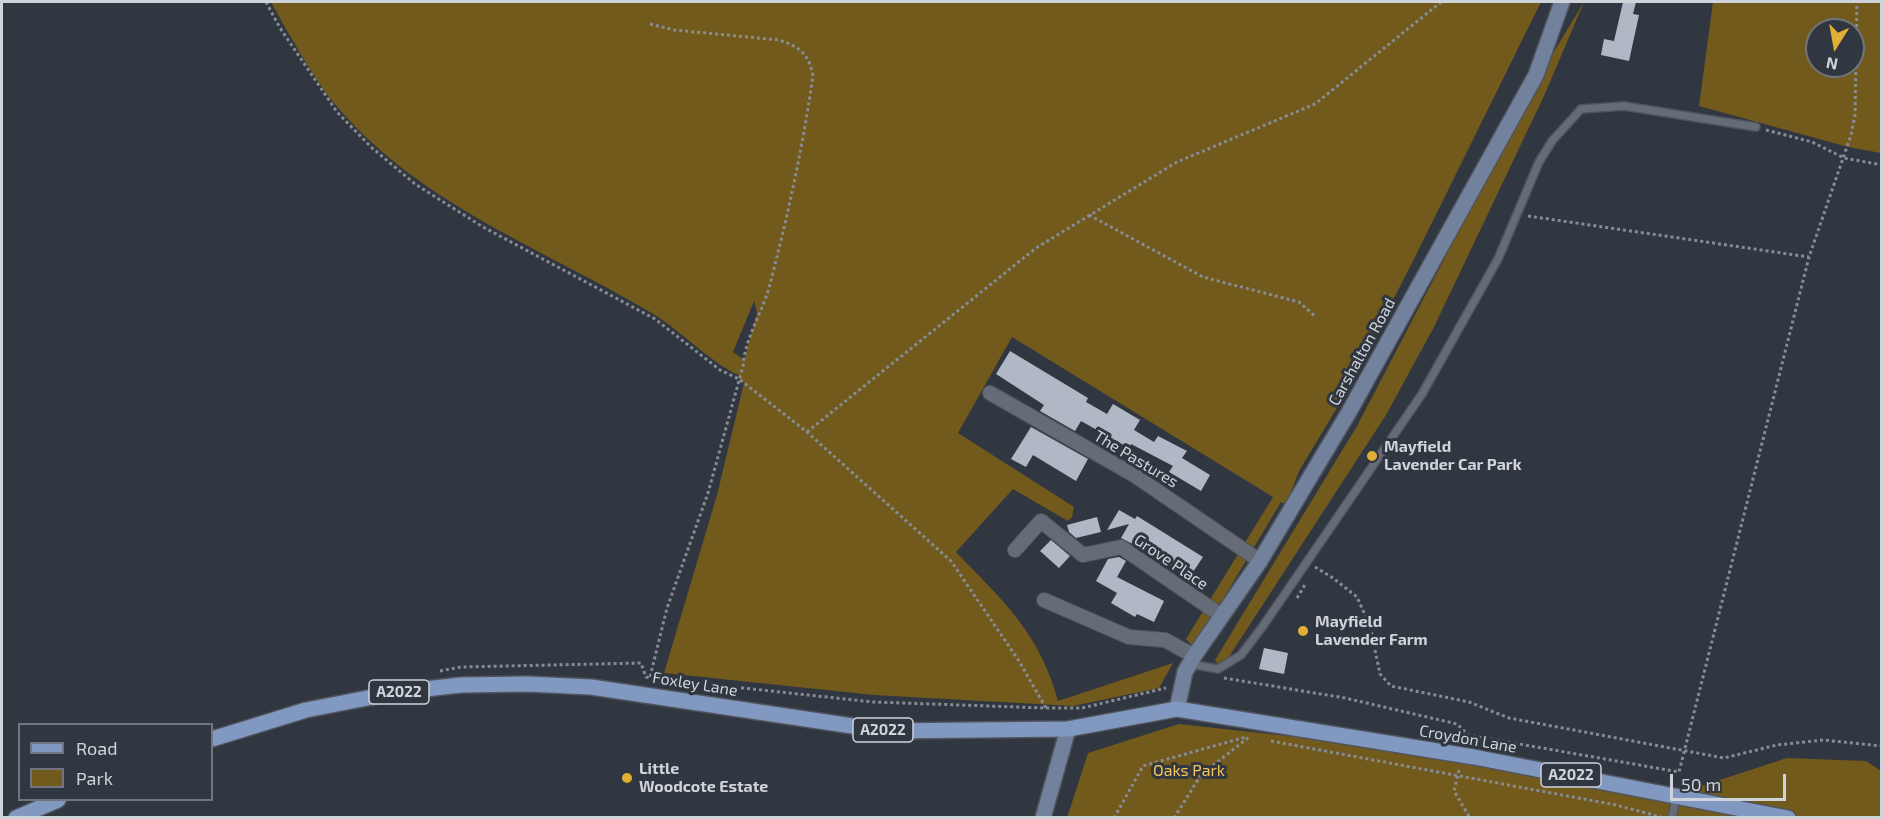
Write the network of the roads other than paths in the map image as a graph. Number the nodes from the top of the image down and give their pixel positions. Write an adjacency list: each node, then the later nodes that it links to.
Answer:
1 (1562, 2): 5 (main road, Carshalton Road)
2 (1756, 127): 8 (lane)
3 (990, 393): 5 (street, The Pastures)
4 (1015, 550): 7 (street, Grove Place)
5 (1260, 561): 7 (main road, Carshalton Road)
6 (1044, 600): 8 (street)
7 (1222, 616): 8 (main road, Carshalton Road)
8 (1190, 664): 9 (main road, Carshalton Road)
9 (1176, 709): 10 (main road, Foxley Lane / A2022); 12 (main road, Croydon Lane / A2022)
10 (1068, 729): 11 (main road, Foxley Lane / A2022); 15 (main road)
11 (213, 739)
12 (1677, 795): 16 (lane); 17 (main road, Croydon Lane / A2022)
13 (56, 801): 14 (main road)
14 (16, 818)
15 (1043, 818)
16 (1672, 818)
17 (1788, 818)

